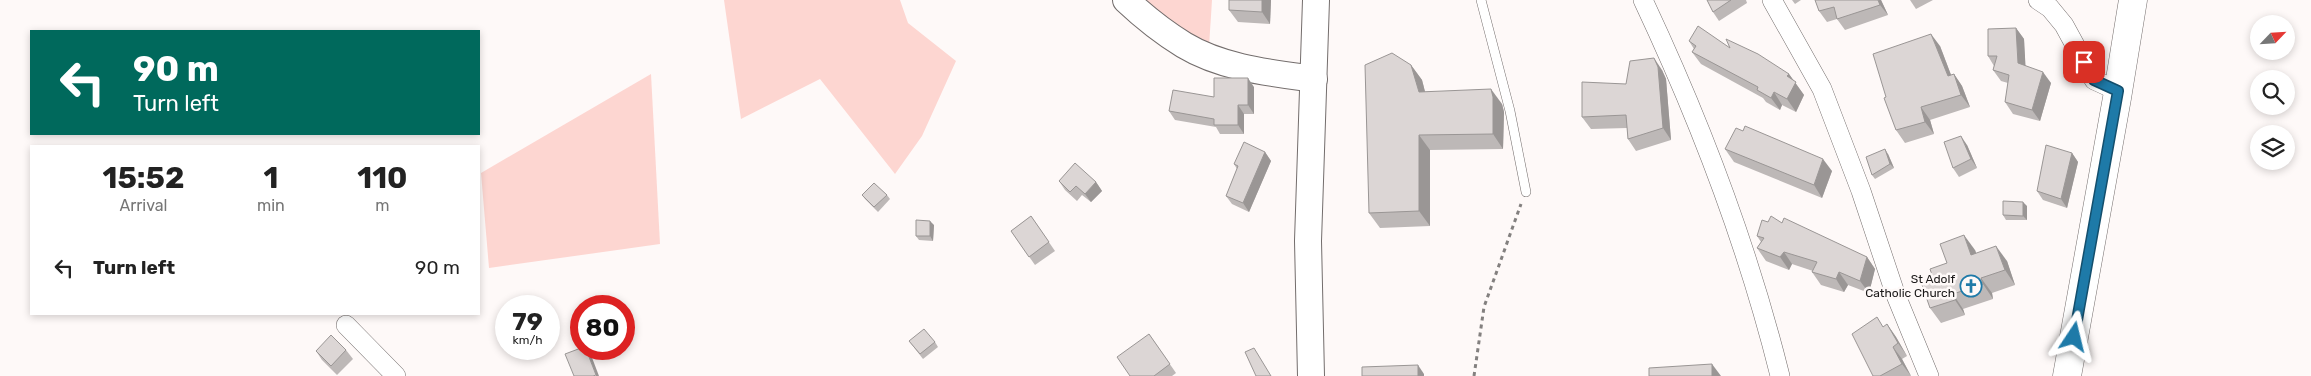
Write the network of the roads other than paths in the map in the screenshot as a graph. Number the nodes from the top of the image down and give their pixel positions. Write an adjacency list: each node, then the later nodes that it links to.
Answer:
1 (1126, 0): 8 (street)
2 (1316, 0): 8 (street)
3 (1481, 0): 10 (lane)
4 (1644, 0): 15 (street)
5 (1772, 0): 16 (street)
6 (2038, 0): 9 (street)
7 (2133, 0): 9 (highway)
8 (1314, 79): 14 (street)
9 (2118, 91): 12 (highway)
10 (1526, 192)
11 (346, 325): 13 (street)
12 (2072, 369)
13 (396, 376)
14 (1311, 376)
15 (1780, 376)
16 (1929, 376)

